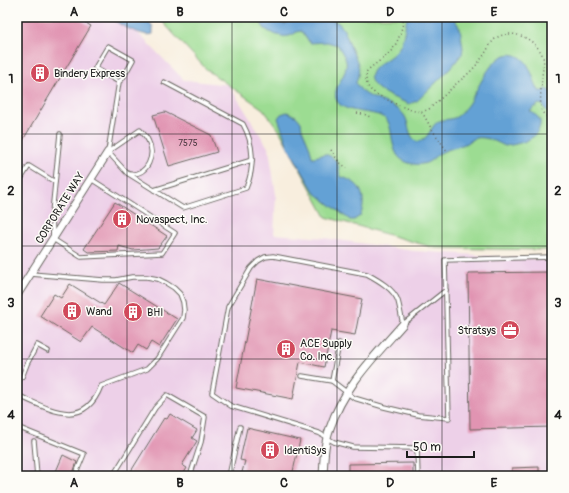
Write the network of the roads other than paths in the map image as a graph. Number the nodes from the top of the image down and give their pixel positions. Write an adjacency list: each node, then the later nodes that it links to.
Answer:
1 (119, 82): 1 (lane); 4 (lane)
2 (164, 82): 5 (lane)
3 (60, 134): 8 (lane)
4 (108, 152): 6 (lane); 6 (lane); 7 (street, CORPORATE WAY)
5 (252, 160): 10 (lane); 10 (lane)
6 (127, 174): 10 (lane)
7 (91, 179): 11 (street, CORPORATE WAY); 11 (lane)
8 (55, 182): 9 (lane); 11 (lane)
9 (17, 185)
10 (154, 190)
11 (53, 239): 13 (street, CORPORATE WAY)
12 (552, 257): 14 (lane)
13 (31, 274): 15 (street, CORPORATE WAY); 23 (lane)
14 (446, 290): 16 (lane); 22 (lane)
15 (17, 294)
16 (403, 324): 22 (street); 26 (lane)
17 (339, 343): 21 (lane)
18 (48, 351): 20 (lane)
19 (302, 376): 21 (lane)
20 (17, 381)
21 (332, 381): 22 (lane)
22 (347, 391): 26 (street)
23 (17, 395)
24 (17, 427): 29 (lane)
25 (240, 427): 32 (lane)
26 (327, 438): 33 (street); 34 (lane)
27 (34, 441): 28 (lane)
28 (37, 476)
29 (75, 476)
30 (113, 476): 31 (lane)
31 (190, 476)
32 (229, 476)
33 (323, 476)
34 (418, 476)

